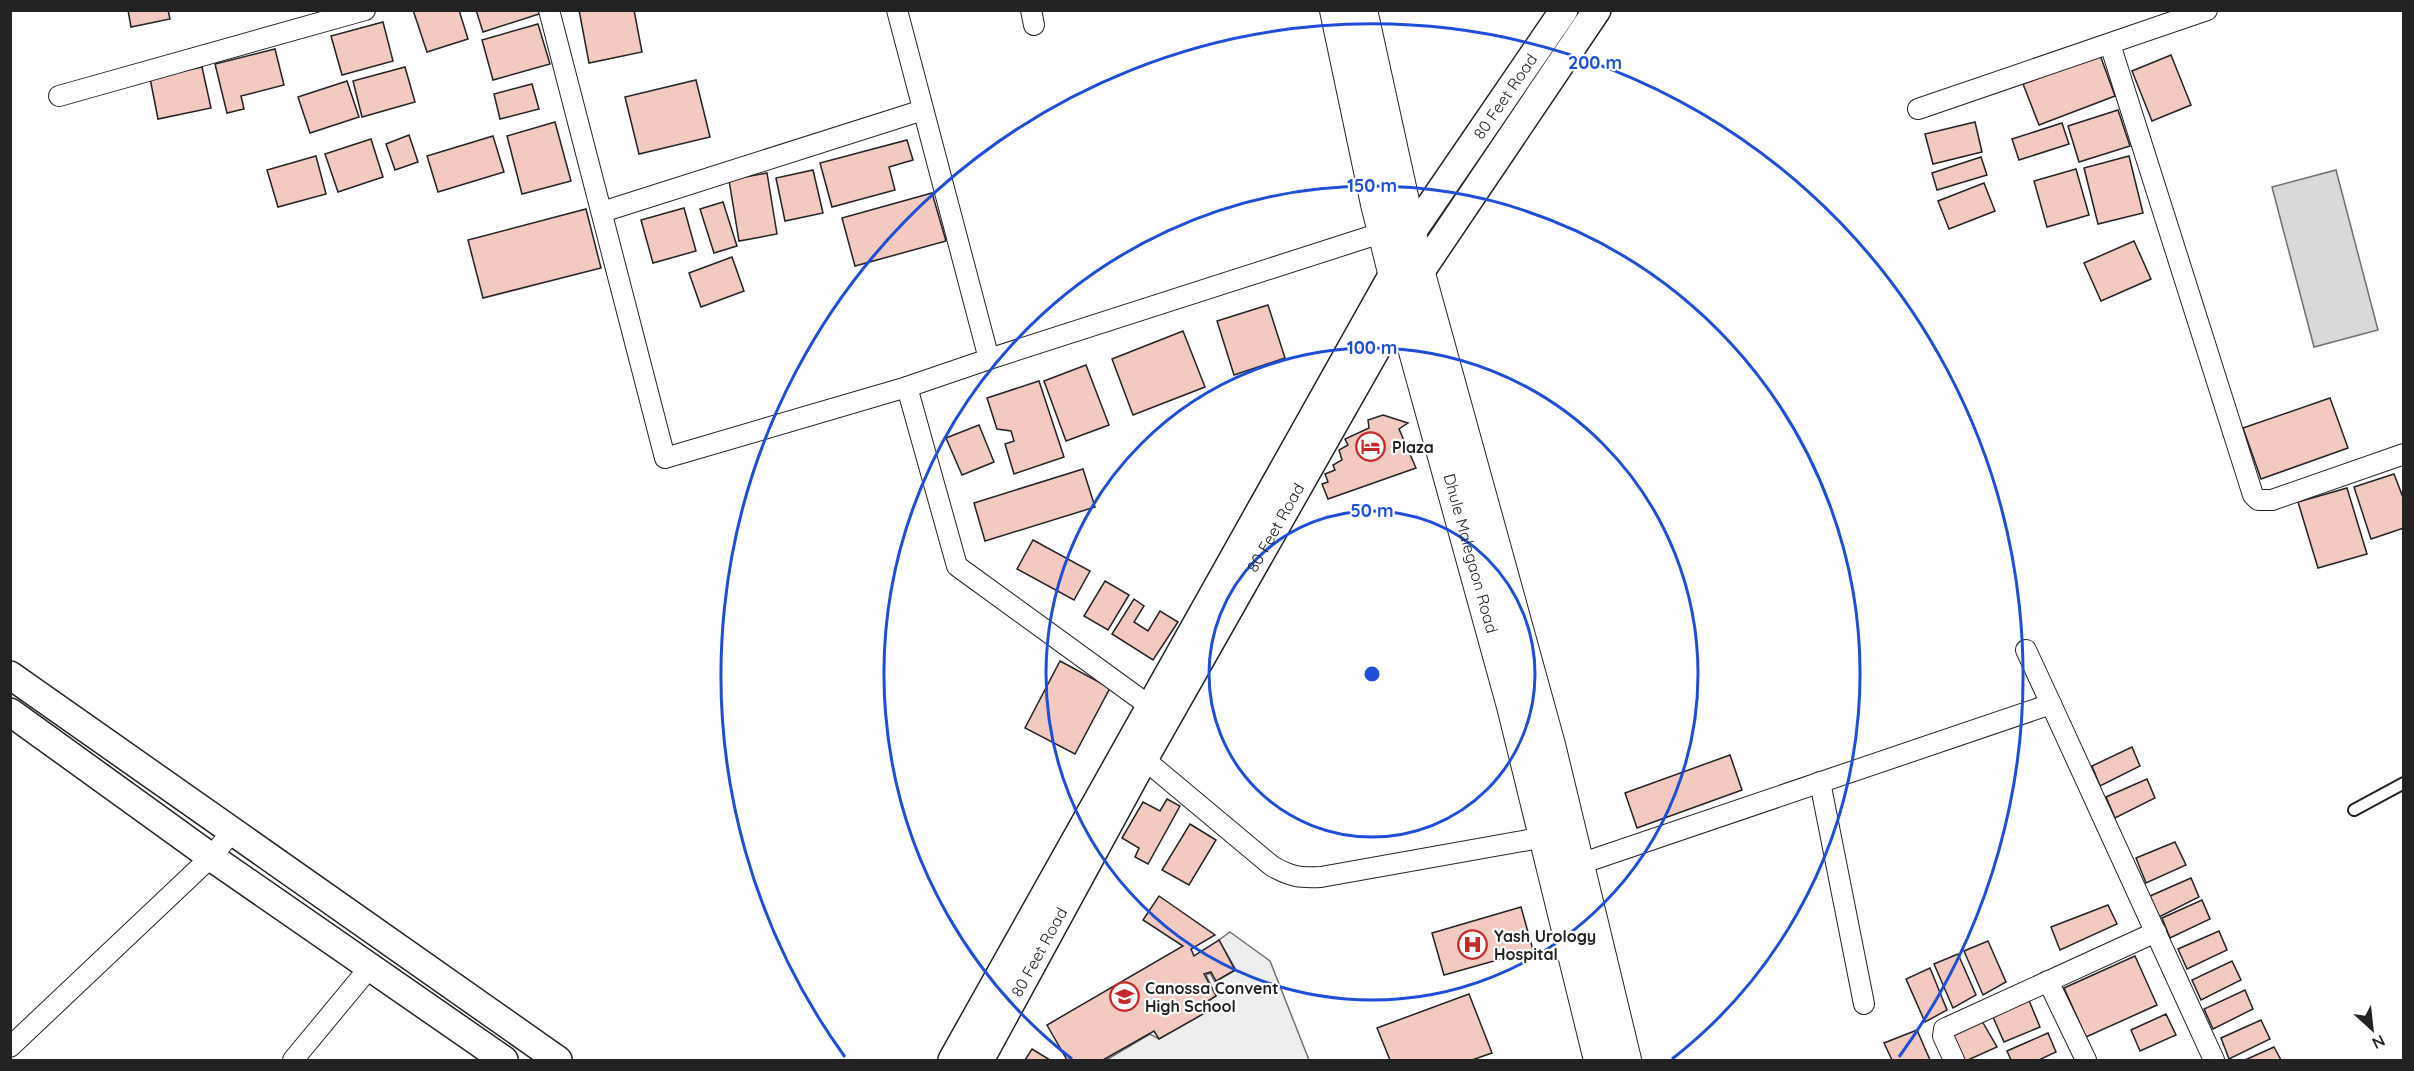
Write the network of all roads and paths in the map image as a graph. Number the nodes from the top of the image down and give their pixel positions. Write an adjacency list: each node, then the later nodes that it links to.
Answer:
1 (365, 10): 10 (street)
2 (549, 10): 13 (street)
3 (897, 10): 12 (street)
4 (1336, 10): 14 (main road, Dhule Malegaon Road)
5 (1361, 10): 14 (main road)
6 (1564, 10): 14 (main road, 80 Feet Road)
7 (1597, 10): 15 (main road, 80 Feet Road)
8 (2207, 10): 9 (street)
9 (2110, 44): 11 (street); 19 (street)
10 (59, 96)
11 (1918, 109)
12 (923, 111): 13 (street); 17 (street)
13 (602, 212): 18 (street)
14 (1397, 234): 15 (main road, Dhule Malegaon Road); 17 (street)
15 (1406, 273): 16 (main road, Dhule Malegaon Road); 23 (main road, 80 Feet Road); 32 (main road)
16 (1402, 304): 25 (main road, 80 Feet Road); 30 (main road, Dhule Malegaon Road)
17 (989, 360): 18 (street)
18 (907, 387): 23 (street)
19 (2403, 454)
20 (2026, 650): 22 (street)
21 (10, 675): 29 (main road)
22 (2051, 704): 26 (street); 33 (street)
23 (1151, 707): 41 (main road, 80 Feet Road)
24 (10, 712): 31 (main road)
25 (1144, 759): 30 (street); 42 (main road, 80 Feet Road)
26 (1820, 782): 32 (street); 36 (street)
27 (2403, 783): 28 (lane)
28 (2354, 810)
29 (232, 832): 31 (street); 40 (main road)
30 (1545, 837): 32 (main road, Dhule Malegaon Road)
31 (211, 857): 34 (main road); 37 (street)
32 (1566, 869): 43 (main road, Dhule Malegaon Road); 44 (main road)
33 (2156, 932): 35 (street); 47 (street)
34 (370, 967): 38 (street); 39 (main road)
35 (2048, 981): 45 (street); 46 (street)
36 (1864, 1004)
37 (10, 1047)
38 (293, 1060)
39 (504, 1060)
40 (558, 1060)
41 (952, 1060)
42 (980, 1060)
43 (1600, 1060)
44 (1625, 1060)
45 (1954, 1060)
46 (2086, 1060)
47 (2214, 1060)

